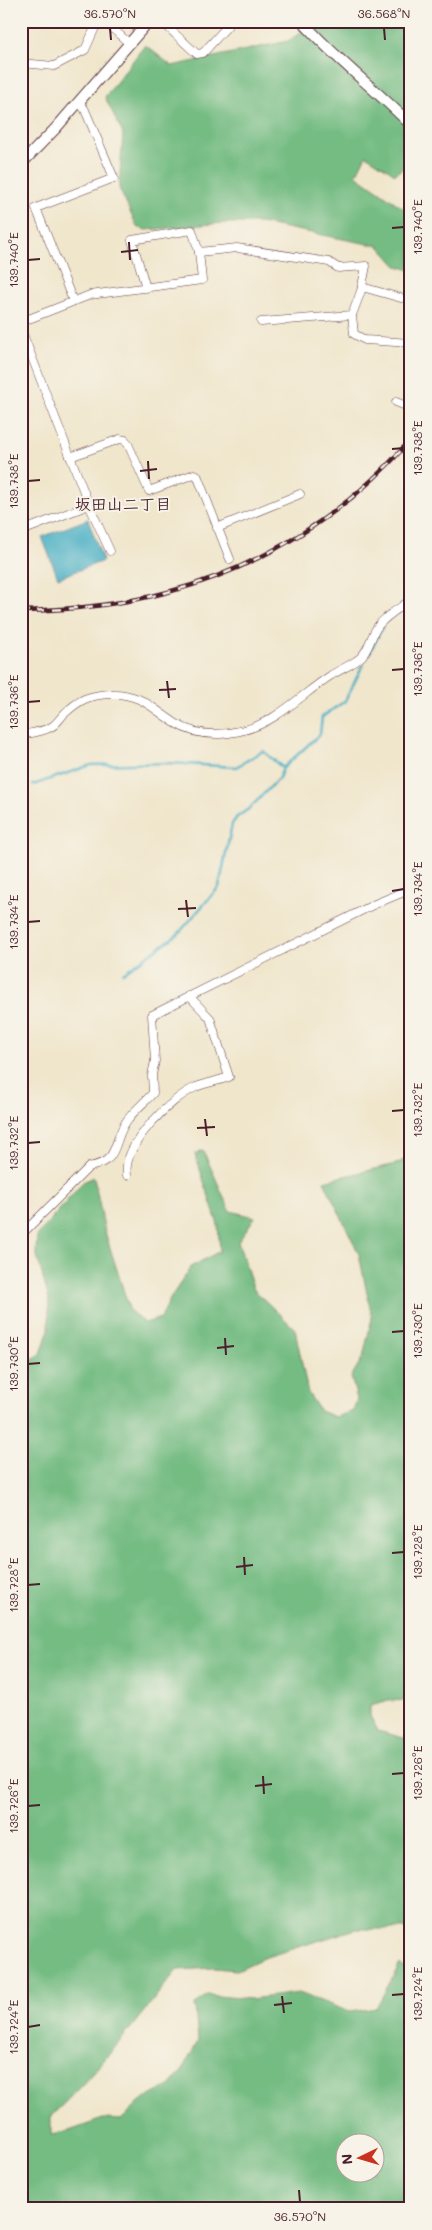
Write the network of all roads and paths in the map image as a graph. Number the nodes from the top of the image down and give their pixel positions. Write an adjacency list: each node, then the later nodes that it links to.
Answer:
1 (98, 21): 8 (street)
2 (104, 21): 7 (street)
3 (149, 21): 7 (street)
4 (161, 21): 5 (street)
5 (232, 21)
6 (302, 21): 10 (street)
7 (130, 44): 9 (street)
8 (21, 64)
9 (79, 101): 11 (street); 16 (street)
10 (411, 125)
11 (21, 164)
12 (199, 252): 13 (street); 14 (street); 14 (street)
13 (362, 287): 15 (street); 17 (street)
14 (146, 288): 16 (street)
15 (401, 298)
16 (73, 301): 18 (street)
17 (352, 315): 19 (street); 21 (street)
18 (21, 322)
19 (261, 322)
20 (21, 329): 24 (street)
21 (411, 343)
22 (396, 402): 23 (street)
23 (411, 408)
24 (70, 457): 26 (street); 27 (street)
25 (300, 494): 27 (street)
26 (88, 505): 28 (street); 29 (street)
27 (217, 528): 30 (street)
28 (27, 529)
29 (110, 551)
30 (230, 559)
31 (411, 600): 32 (street)
32 (21, 735)
33 (411, 890): 34 (street)
34 (189, 996): 35 (street); 36 (street)
35 (128, 1175)
36 (21, 1235)

